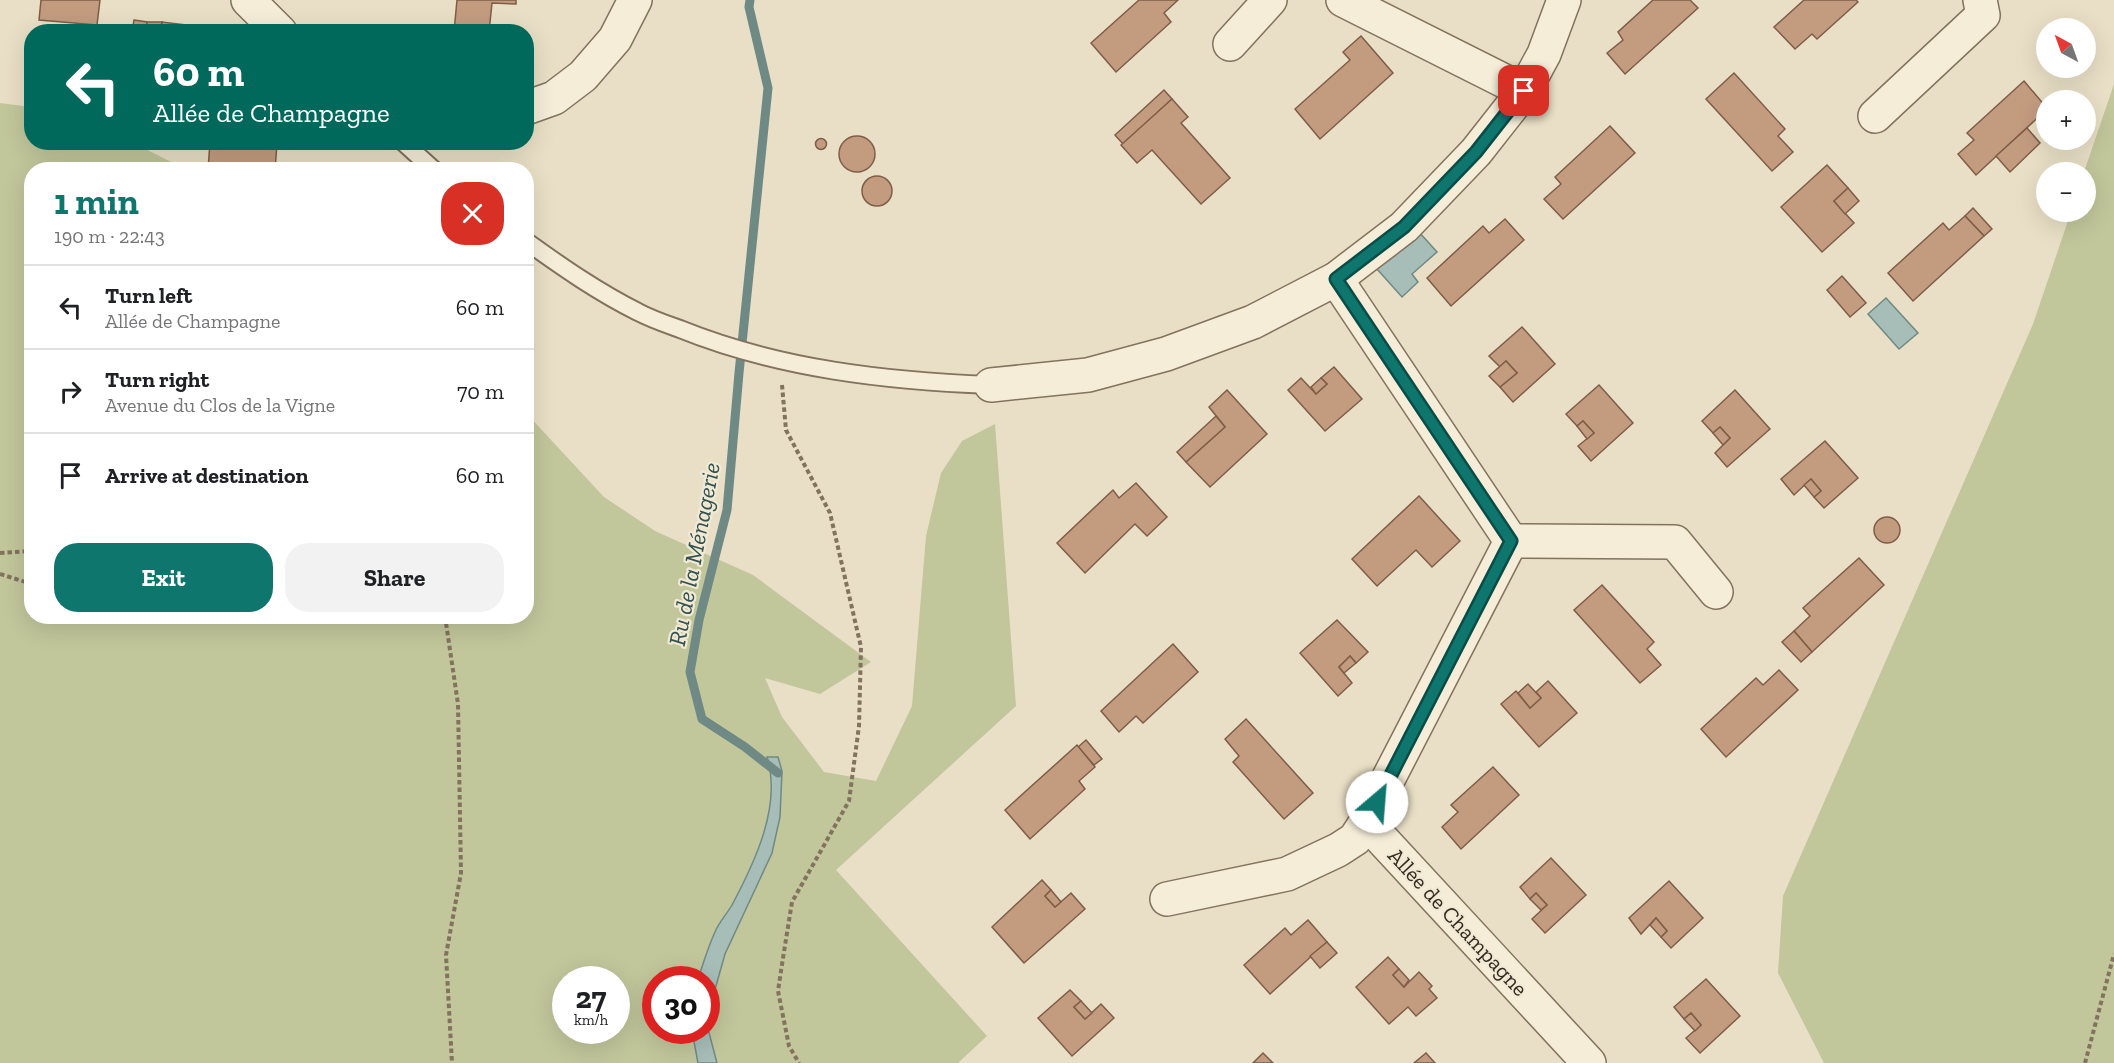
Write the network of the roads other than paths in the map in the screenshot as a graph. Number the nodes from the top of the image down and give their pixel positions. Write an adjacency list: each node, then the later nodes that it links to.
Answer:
1 (248, 0): 7 (street)
2 (635, 0): 10 (street)
3 (1270, 0): 8 (street)
4 (1343, 0): 9 (street)
5 (1564, 0): 9 (street)
6 (1980, 0): 11 (street)
7 (272, 24)
8 (1230, 44)
9 (1524, 91): 15 (street)
10 (534, 105)
11 (1875, 116)
12 (412, 150): 13 (lane)
13 (425, 162)
14 (534, 247): 16 (lane)
15 (1336, 279): 16 (street); 17 (street)
16 (991, 385)
17 (1511, 541): 18 (street); 19 (street)
18 (1716, 592)
19 (1366, 822): 20 (street); 21 (street, Allée de Champagne)
20 (1167, 899)
21 (1589, 1063)

